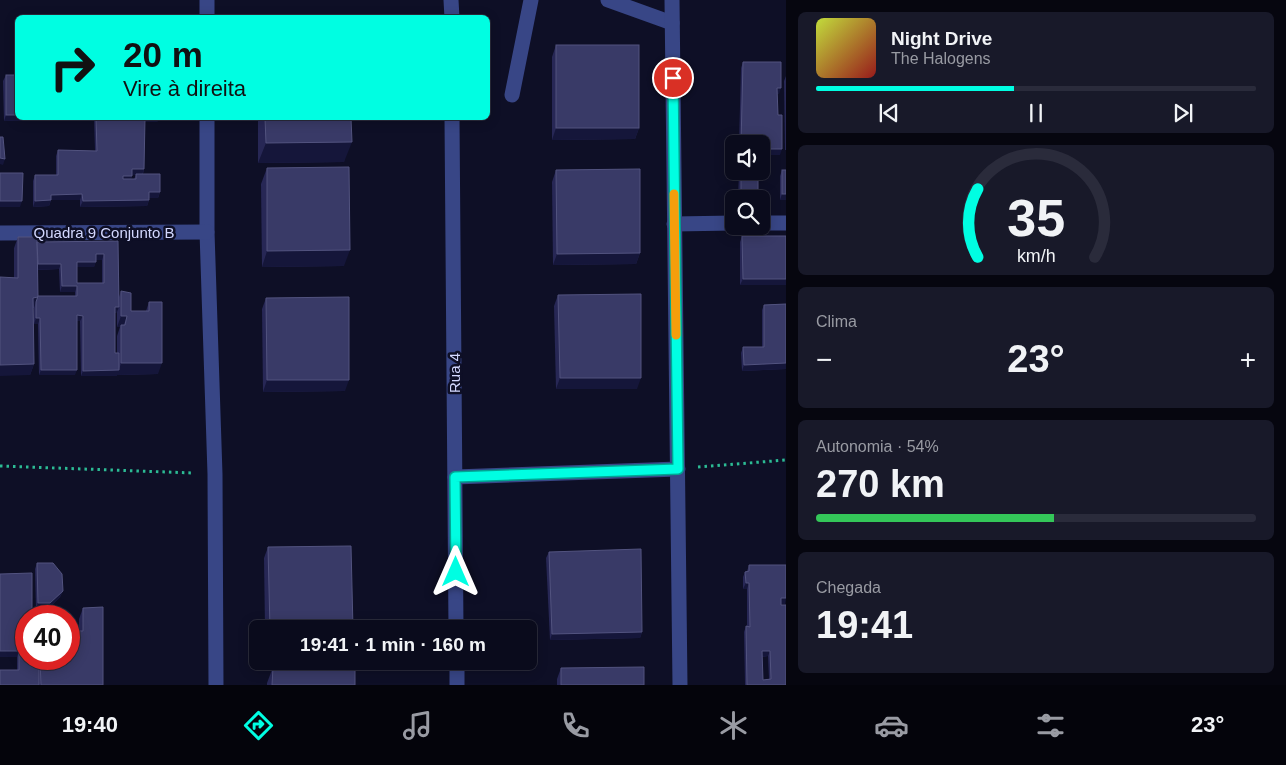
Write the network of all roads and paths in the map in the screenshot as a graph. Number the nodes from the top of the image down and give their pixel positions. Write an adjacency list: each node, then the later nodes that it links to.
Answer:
1 (207, 0): 6 (street)
2 (452, 0): 7 (street)
3 (531, 0): 9 (street)
4 (608, 0): 8 (street)
5 (672, 0): 8 (street)
6 (207, 15)
7 (452, 15)
8 (672, 23): 15 (street)
9 (512, 95)
10 (207, 120): 17 (street)
11 (452, 120): 22 (street, Rua 4)
12 (725, 223): 15 (street)
13 (770, 223): 14 (street)
14 (786, 223)
15 (674, 224): 20 (street)
16 (0, 232): 17 (street, Quadra 9 Conjunto B)
17 (207, 232): 21 (street)
18 (786, 460): 20 (path)
19 (0, 466): 21 (path)
20 (678, 469): 22 (street); 27 (street)
21 (215, 474): 25 (street)
22 (455, 477): 23 (street, Rua 4)
23 (456, 620)
24 (457, 670): 26 (street)
25 (216, 685)
26 (457, 685)
27 (680, 685)

